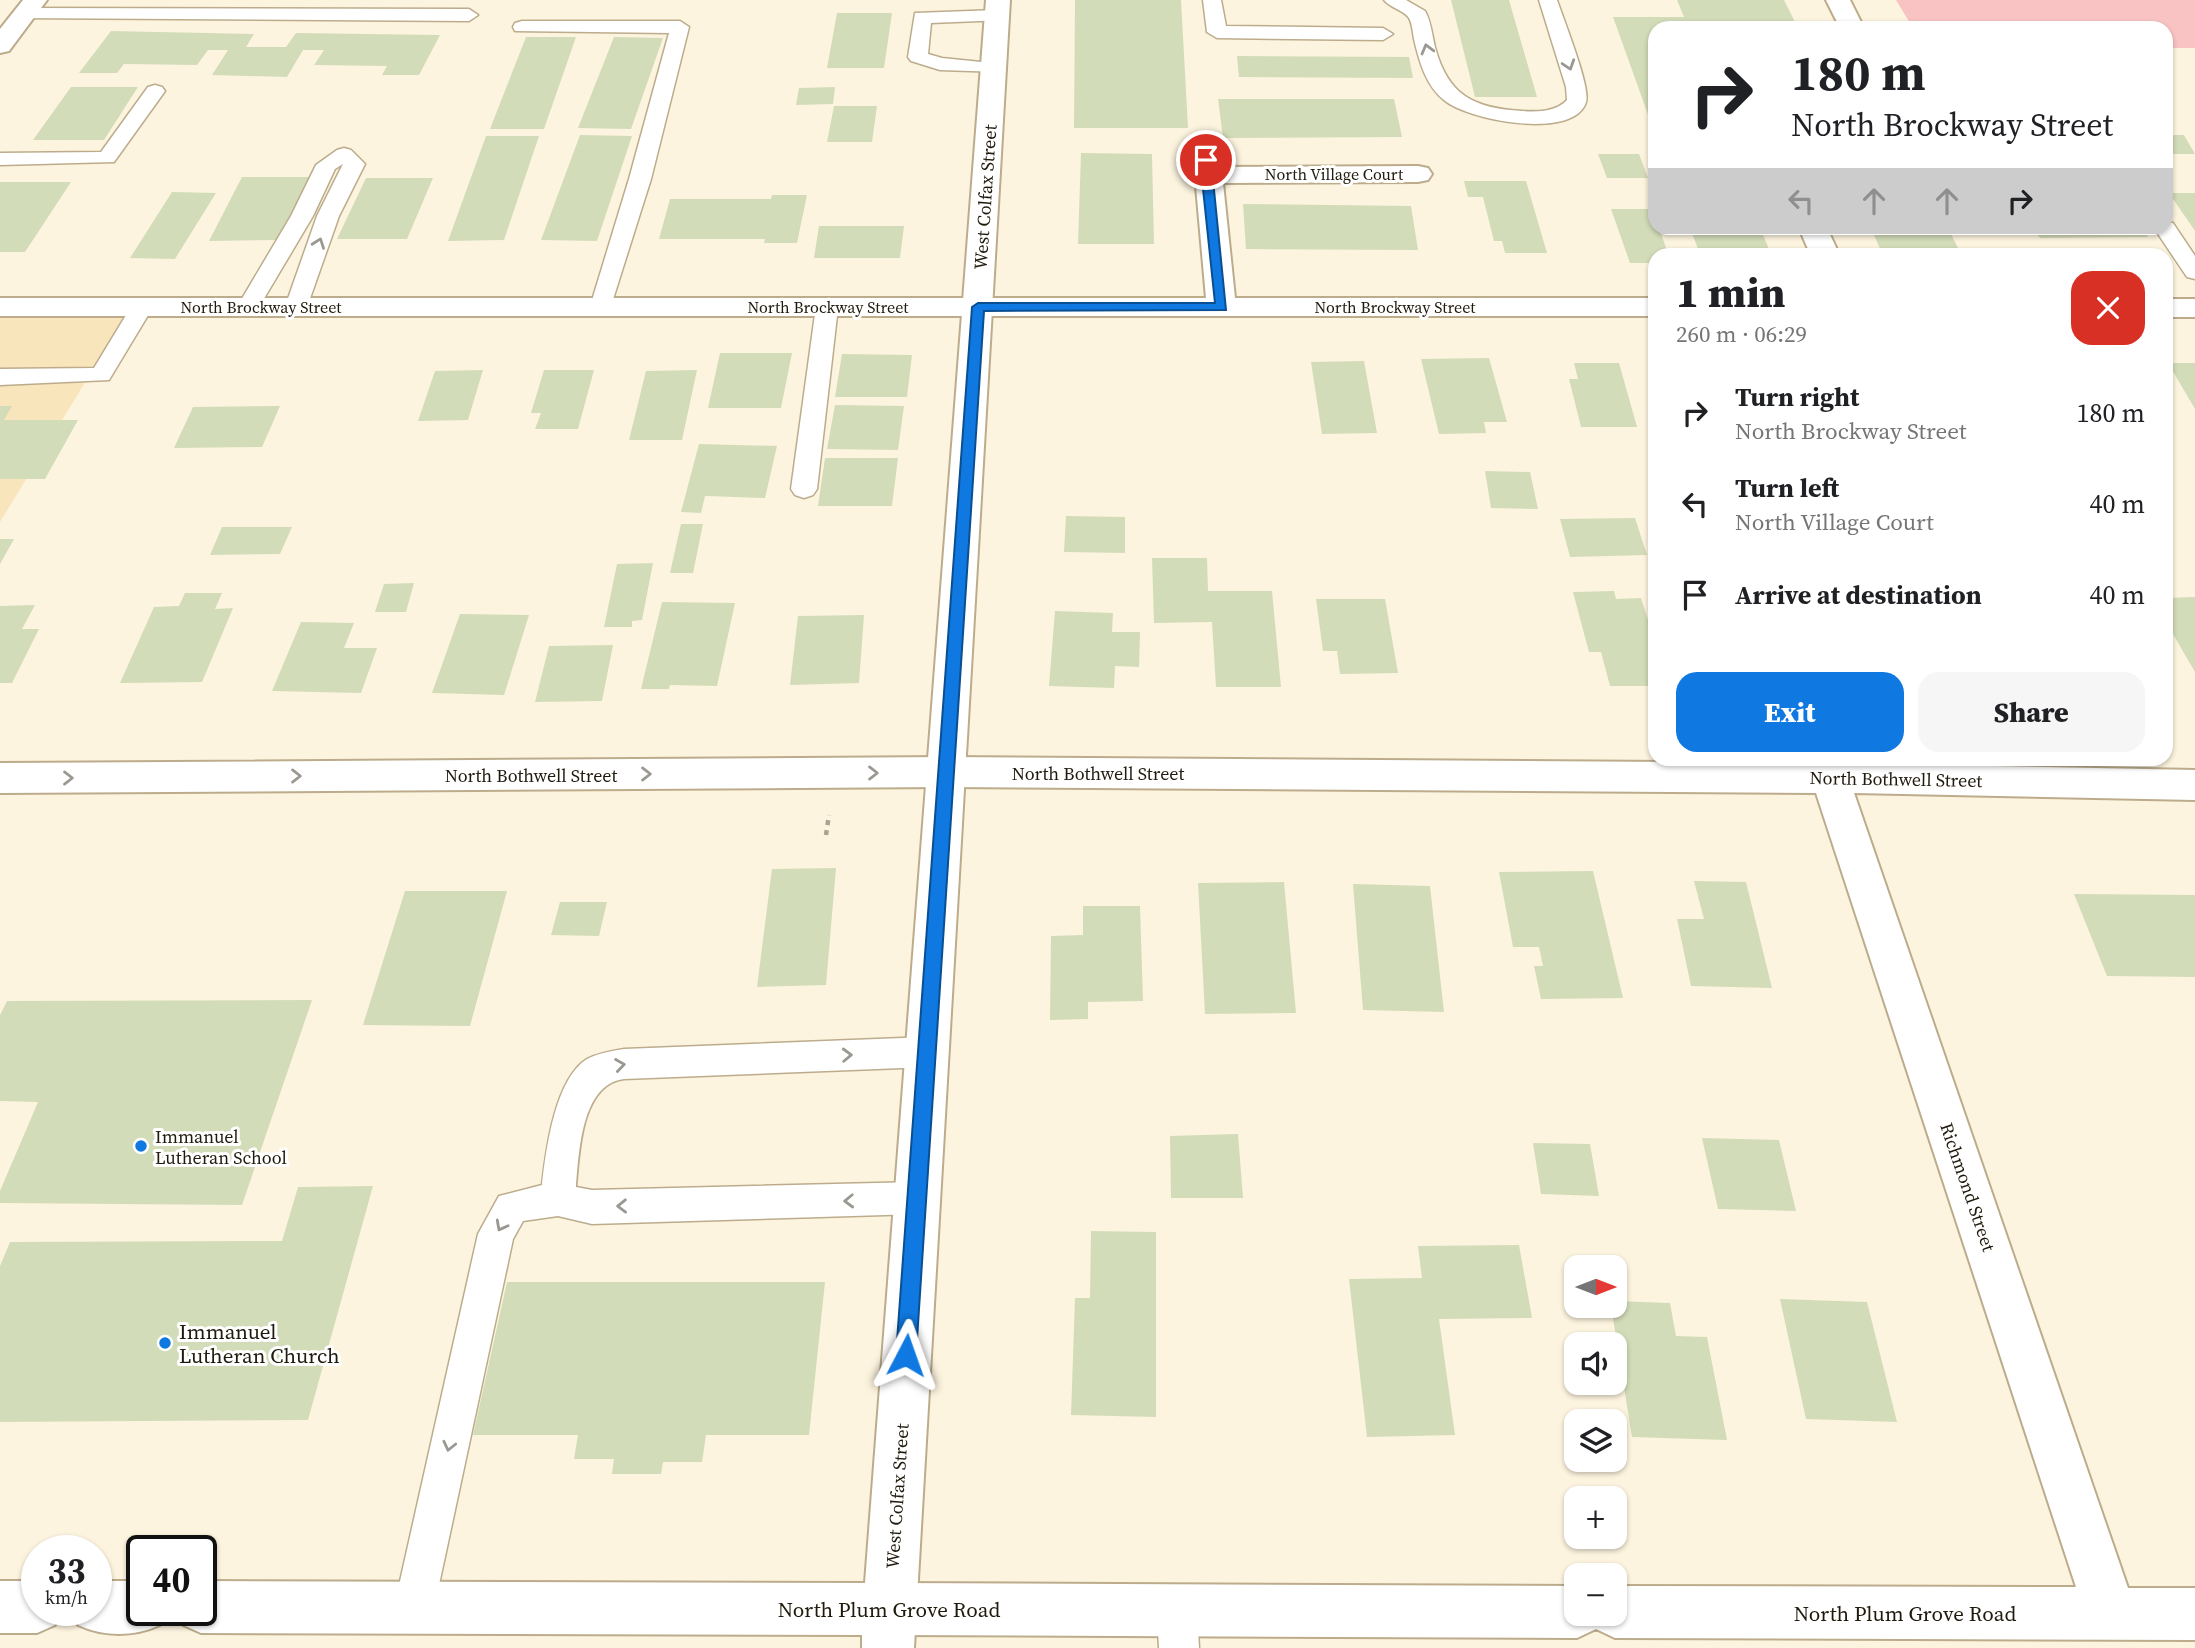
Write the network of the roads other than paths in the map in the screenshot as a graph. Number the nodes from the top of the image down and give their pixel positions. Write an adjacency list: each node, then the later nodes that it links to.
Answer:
1 (1212, 0): 10 (lane)
2 (1393, 0): 3 (lane, one-way to 2)
3 (1548, 0)
4 (1838, 0): 8 (street)
5 (30, 7): 7 (lane); 11 (street)
6 (998, 8): 12 (street, West Colfax Street); 12 (lane)
7 (469, 15)
8 (1848, 21)
9 (522, 27): 22 (lane)
10 (1383, 34)
11 (0, 46)
12 (994, 68): 24 (street, West Colfax Street)
13 (155, 91): 14 (lane)
14 (0, 159)
15 (1418, 174): 25 (street, North Village Court)
16 (2170, 235): 17 (lane)
17 (2195, 272)
18 (0, 307): 19 (street, North Brockway Street)
19 (142, 307): 20 (street, North Brockway Street); 29 (lane)
20 (248, 307): 21 (street, North Brockway Street); 21 (lane, one-way to 20)
21 (296, 307): 22 (street, North Brockway Street)
22 (601, 307): 23 (street, North Brockway Street)
23 (827, 307): 24 (street, North Brockway Street); 30 (lane)
24 (978, 307): 25 (street, North Brockway Street); 32 (street, West Colfax Street)
25 (1221, 307): 26 (street, North Brockway Street)
26 (1648, 307)
27 (2173, 308): 28 (street)
28 (2195, 308)
29 (0, 377)
30 (804, 489)
31 (1827, 769): 32 (street, North Bothwell Street); 34 (street, North Bothwell Street); 44 (street, Richmond Street)
32 (947, 772): 33 (street, North Bothwell Street, one-way to 32); 35 (street, West Colfax Street)
33 (0, 778)
34 (2195, 785)
35 (928, 1052): 36 (street, West Colfax Street); 37 (lane, one-way to 35)
36 (918, 1198): 37 (lane, one-way to 37); 46 (street, West Colfax Street)
37 (558, 1200): 41 (lane, one-way to 41)
38 (0, 1606): 39 (street)
39 (21, 1607)
40 (217, 1607): 41 (street, North Plum Grove Road)
41 (414, 1608): 46 (street, North Plum Grove Road)
42 (1627, 1612): 44 (street, North Plum Grove Road)
43 (1564, 1613): 47 (street, North Plum Grove Road)
44 (2111, 1614): 45 (street, North Plum Grove Road)
45 (2195, 1614)
46 (889, 1628): 47 (street, North Plum Grove Road)
47 (1178, 1629)

